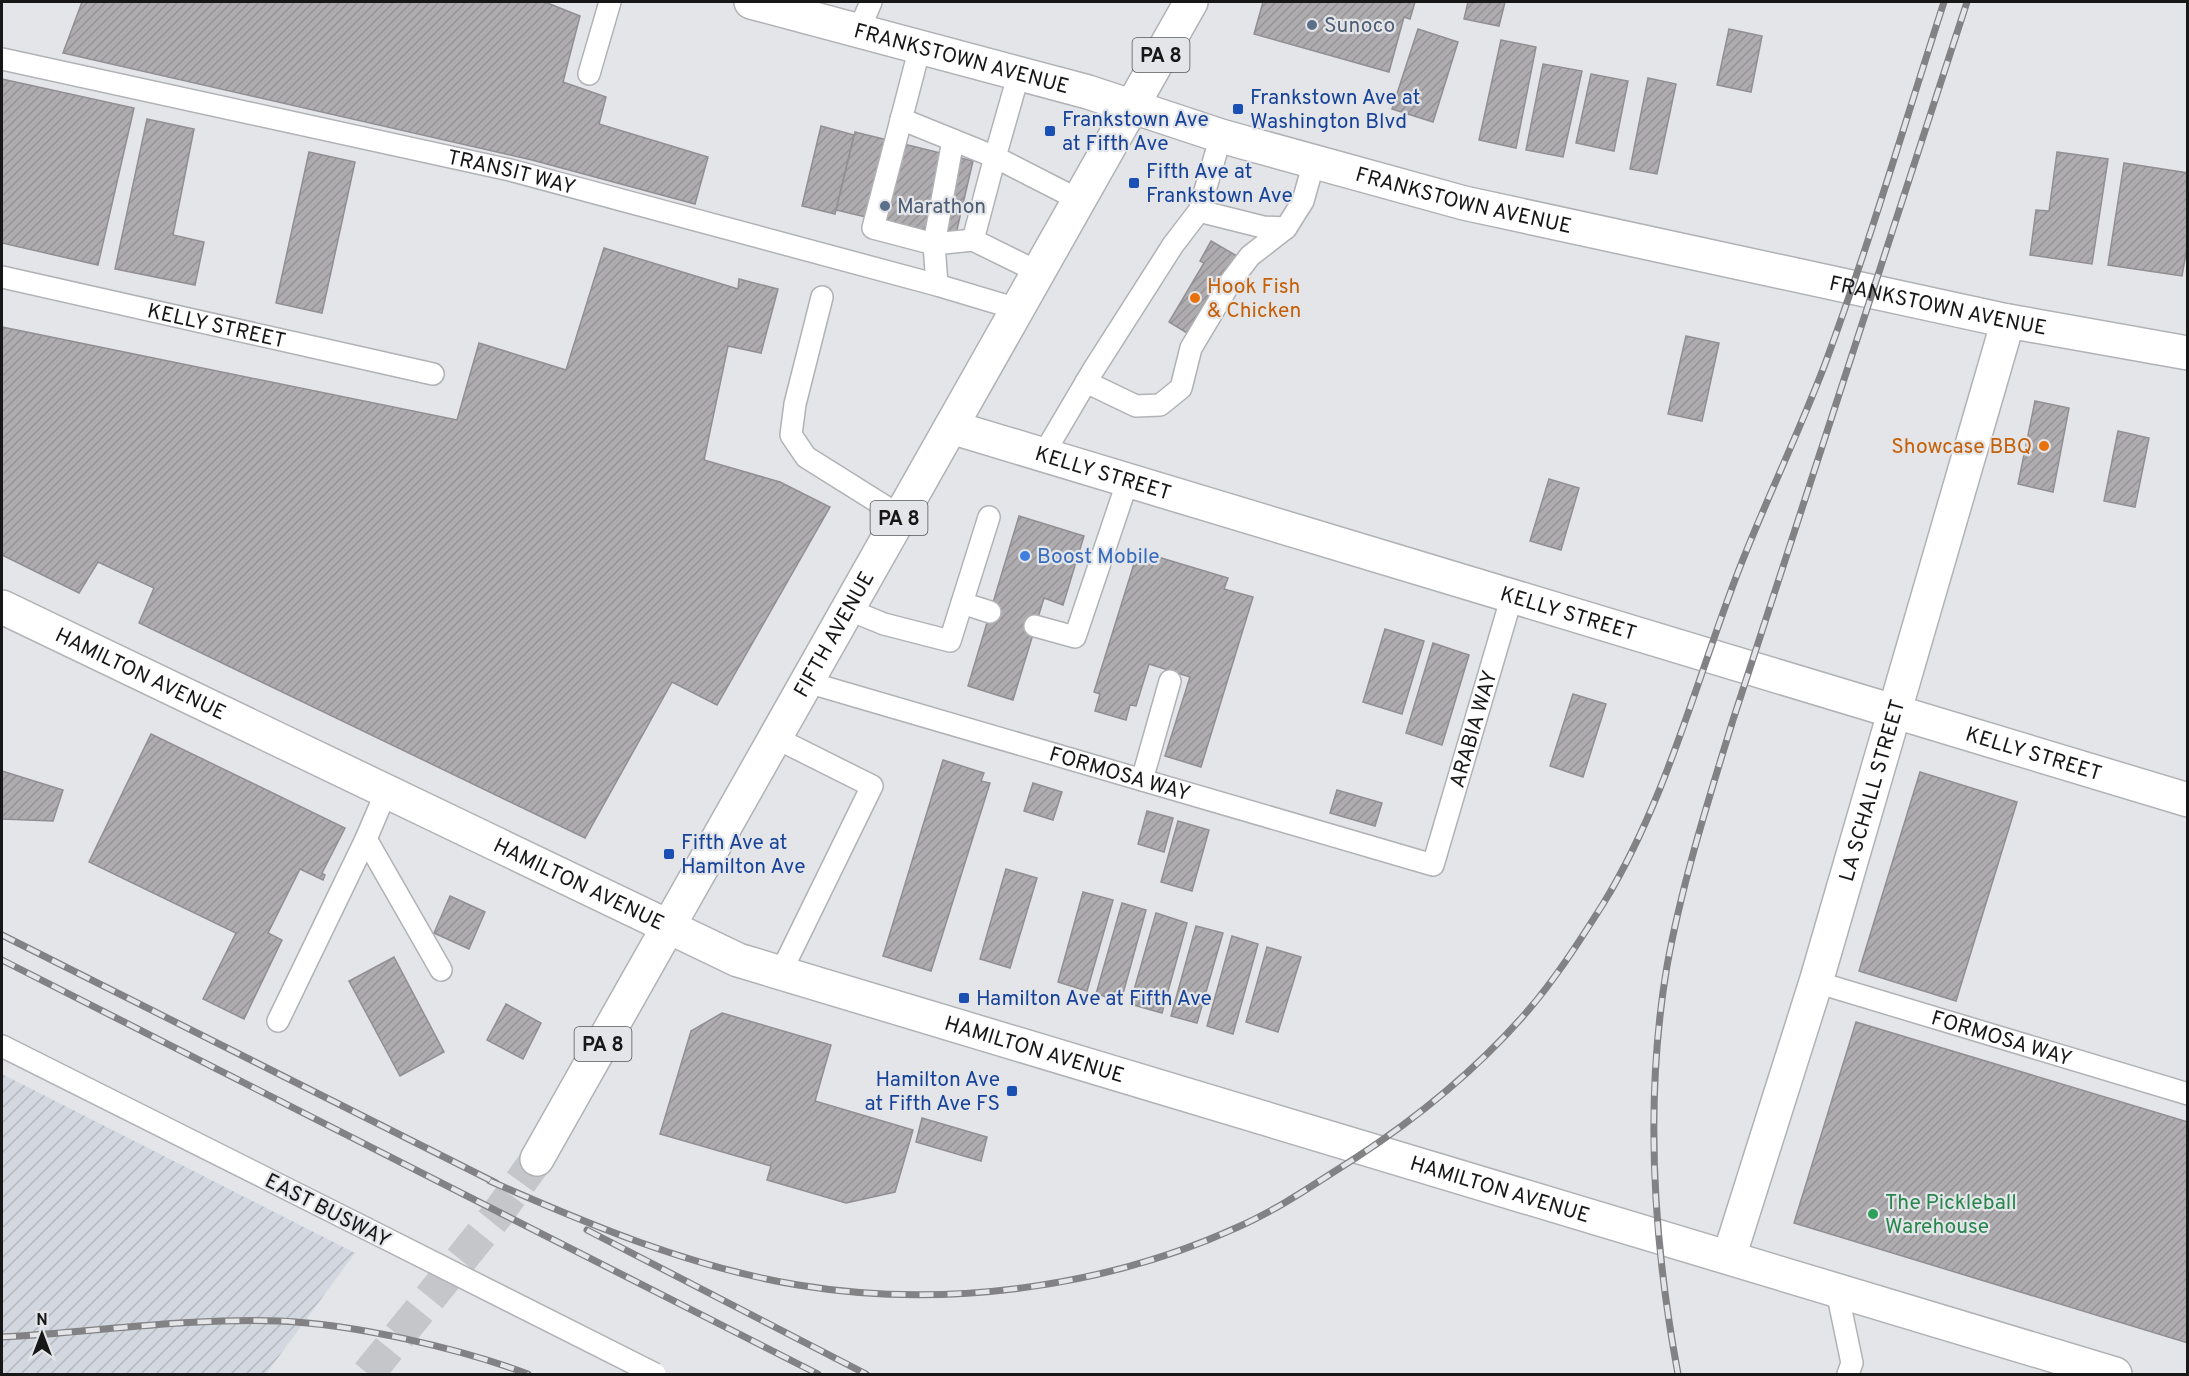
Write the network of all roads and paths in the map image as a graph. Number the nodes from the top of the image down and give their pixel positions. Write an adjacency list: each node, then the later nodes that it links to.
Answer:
1 (610, 2): 9 (lane)
2 (751, 2): 4 (main road, FRANKSTOWN AVENUE)
3 (1191, 2): 10 (main road, PA 8)
4 (829, 11): 5 (main road, FRANKSTOWN AVENUE)
5 (865, 16): 6 (main road, FRANKSTOWN AVENUE)
6 (920, 47): 8 (main road, FRANKSTOWN AVENUE); 11 (lane)
7 (2, 58): 23 (lane, TRANSIT WAY)
8 (1019, 73): 10 (main road, FRANKSTOWN AVENUE); 14 (lane)
9 (589, 74)
10 (1131, 108): 12 (main road, FRANKSTOWN AVENUE); 16 (main road, FIFTH AVENUE / PA 8)
11 (901, 119): 13 (lane); 20 (lane)
12 (1221, 136): 15 (main road, FRANKSTOWN AVENUE); 17 (lane)
13 (953, 140): 14 (lane); 20 (lane)
14 (995, 158): 16 (lane); 19 (lane)
15 (1314, 162): 18 (lane); 26 (main road, FRANKSTOWN AVENUE)
16 (1079, 200): 21 (main road, FIFTH AVENUE / PA 8)
17 (1198, 211): 18 (lane); 29 (lane)
18 (1286, 228): 29 (lane)
19 (973, 240): 20 (lane); 21 (lane)
20 (934, 244): 23 (lane)
21 (1038, 272): 25 (main road, FIFTH AVENUE / PA 8)
22 (2, 277): 28 (lane, KELLY STREET)
23 (937, 285): 25 (lane, TRANSIT WAY)
24 (822, 297): 33 (lane)
25 (1017, 309): 30 (main road, FIFTH AVENUE / PA 8)
26 (2008, 321): 27 (main road, FRANKSTOWN AVENUE); 43 (main road, LA SCHALL STREET)
27 (2187, 353)
28 (433, 374)
29 (1086, 382): 31 (lane)
30 (951, 427): 31 (main road, KELLY STREET); 33 (main road, FIFTH AVENUE / PA 8)
31 (1043, 454): 32 (main road, KELLY STREET)
32 (1128, 480): 35 (main road, KELLY STREET); 40 (lane)
33 (900, 516): 38 (main road, FIFTH AVENUE / PA 8)
34 (989, 517): 36 (lane)
35 (1512, 596): 43 (main road, KELLY STREET); 49 (lane, ARABIA WAY)
36 (962, 603): 38 (lane); 39 (lane)
37 (2, 607): 46 (main road, HAMILTON AVENUE)
38 (847, 609): 42 (main road, FIFTH AVENUE / PA 8)
39 (990, 612)
40 (1035, 626)
41 (1170, 681): 45 (lane)
42 (807, 682): 44 (main road, FIFTH AVENUE / PA 8); 45 (lane, FORMOSA WAY)
43 (1894, 713): 47 (main road, KELLY STREET); 53 (main road, LA SCHALL STREET)
44 (776, 738): 50 (main road, FIFTH AVENUE / PA 8); 52 (lane)
45 (1142, 780): 49 (lane, FORMOSA WAY)
46 (386, 792): 48 (lane); 50 (main road, HAMILTON AVENUE)
47 (2187, 800)
48 (366, 839): 51 (lane); 54 (lane)
49 (1434, 865)
50 (668, 928): 52 (main road, HAMILTON AVENUE); 57 (main road, FIFTH AVENUE / PA 8)
51 (441, 970)
52 (780, 974): 58 (main road, HAMILTON AVENUE)
53 (1816, 982): 56 (lane, FORMOSA WAY); 58 (main road, LA SCHALL STREET)
54 (278, 1021)
55 (2, 1046): 61 (lane, EAST BUSWAY, bridge)
56 (2187, 1094)
57 (537, 1159)
58 (1729, 1257): 59 (main road, HAMILTON AVENUE)
59 (1837, 1291): 60 (lane); 62 (main road, HAMILTON AVENUE)
60 (1854, 1371)
61 (655, 1374)
62 (2115, 1374)

